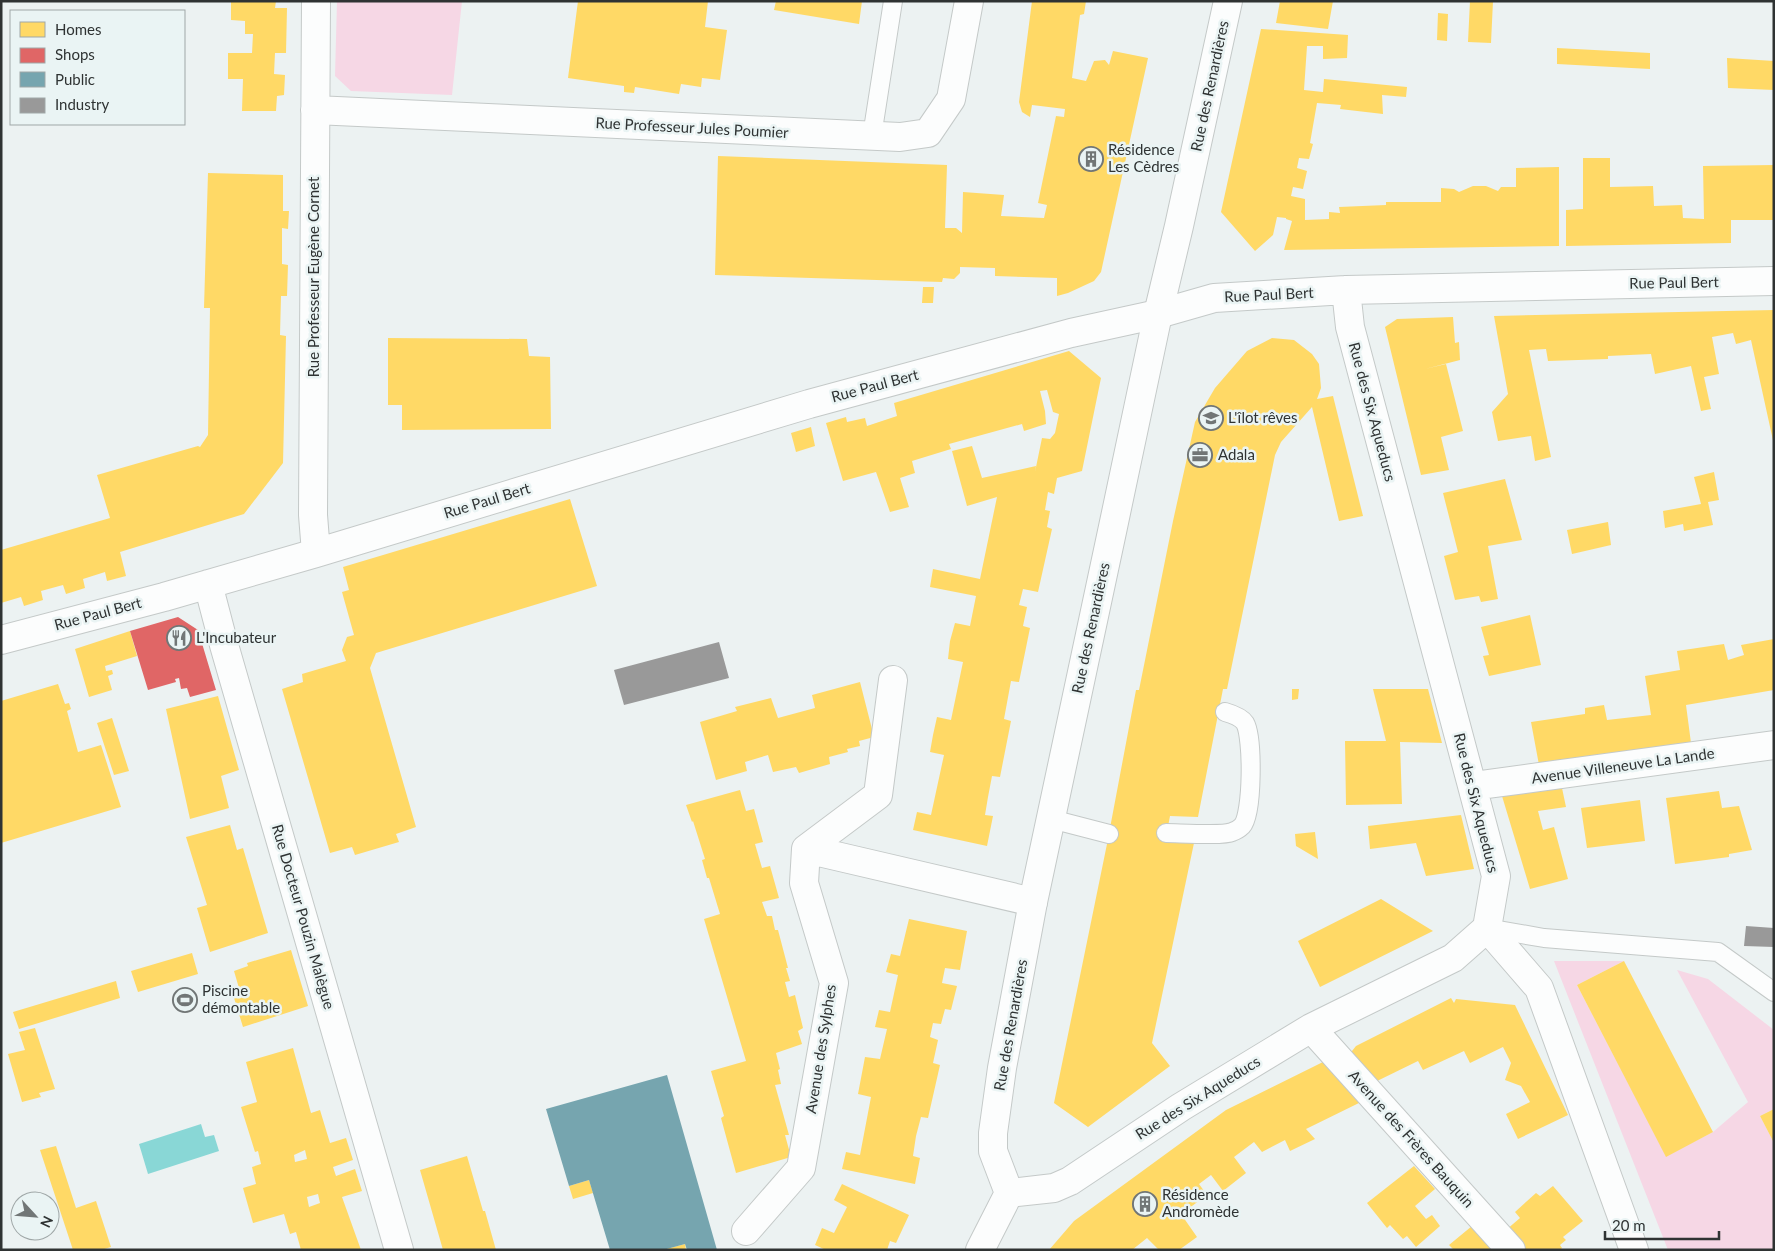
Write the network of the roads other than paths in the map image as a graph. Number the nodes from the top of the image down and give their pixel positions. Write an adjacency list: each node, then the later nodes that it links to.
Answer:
1 (316, 1): 5 (street, Rue Professeur Eugène Cornet)
2 (893, 1): 6 (lane)
3 (969, 1): 6 (street, Rue Professeur Jules Poumier)
4 (1228, 1): 9 (street, Rue des Renardières)
5 (315, 110): 6 (street, Rue Professeur Jules Poumier); 10 (street, Rue Professeur Eugène Cornet)
6 (872, 136)
7 (1774, 281): 8 (street, Rue Paul Bert)
8 (1346, 290): 9 (street, Rue Paul Bert); 16 (street, Rue des Six Aqueducs)
9 (1158, 314): 10 (street, Rue Paul Bert); 17 (street, Rue des Renardières)
10 (316, 553): 11 (street, Rue Paul Bert)
11 (208, 584): 12 (street, Rue Paul Bert); 27 (street, Rue Docteur Pouzin Malègue)
12 (1, 640)
13 (893, 680): 20 (street)
14 (1225, 712): 18 (lane)
15 (1774, 745): 16 (street, Avenue Villeneuve La Lande)
16 (1473, 786): 22 (street, Rue des Six Aqueducs)
17 (1051, 819): 19 (lane); 21 (street, Rue des Renardières)
18 (1166, 833)
19 (1109, 834)
20 (806, 849): 21 (street); 26 (street, Avenue des Sylphes)
21 (1033, 902): 25 (street, Rue des Renardières)
22 (1487, 928): 23 (lane); 24 (street, Rue des Six Aqueducs); 30 (street)
23 (1774, 992)
24 (1311, 1028): 25 (street, Rue des Six Aqueducs); 29 (street, Avenue des Frères Bauquin)
25 (1008, 1192): 28 (street)
26 (746, 1232)
27 (399, 1250)
28 (980, 1250)
29 (1510, 1250)
30 (1634, 1250)

